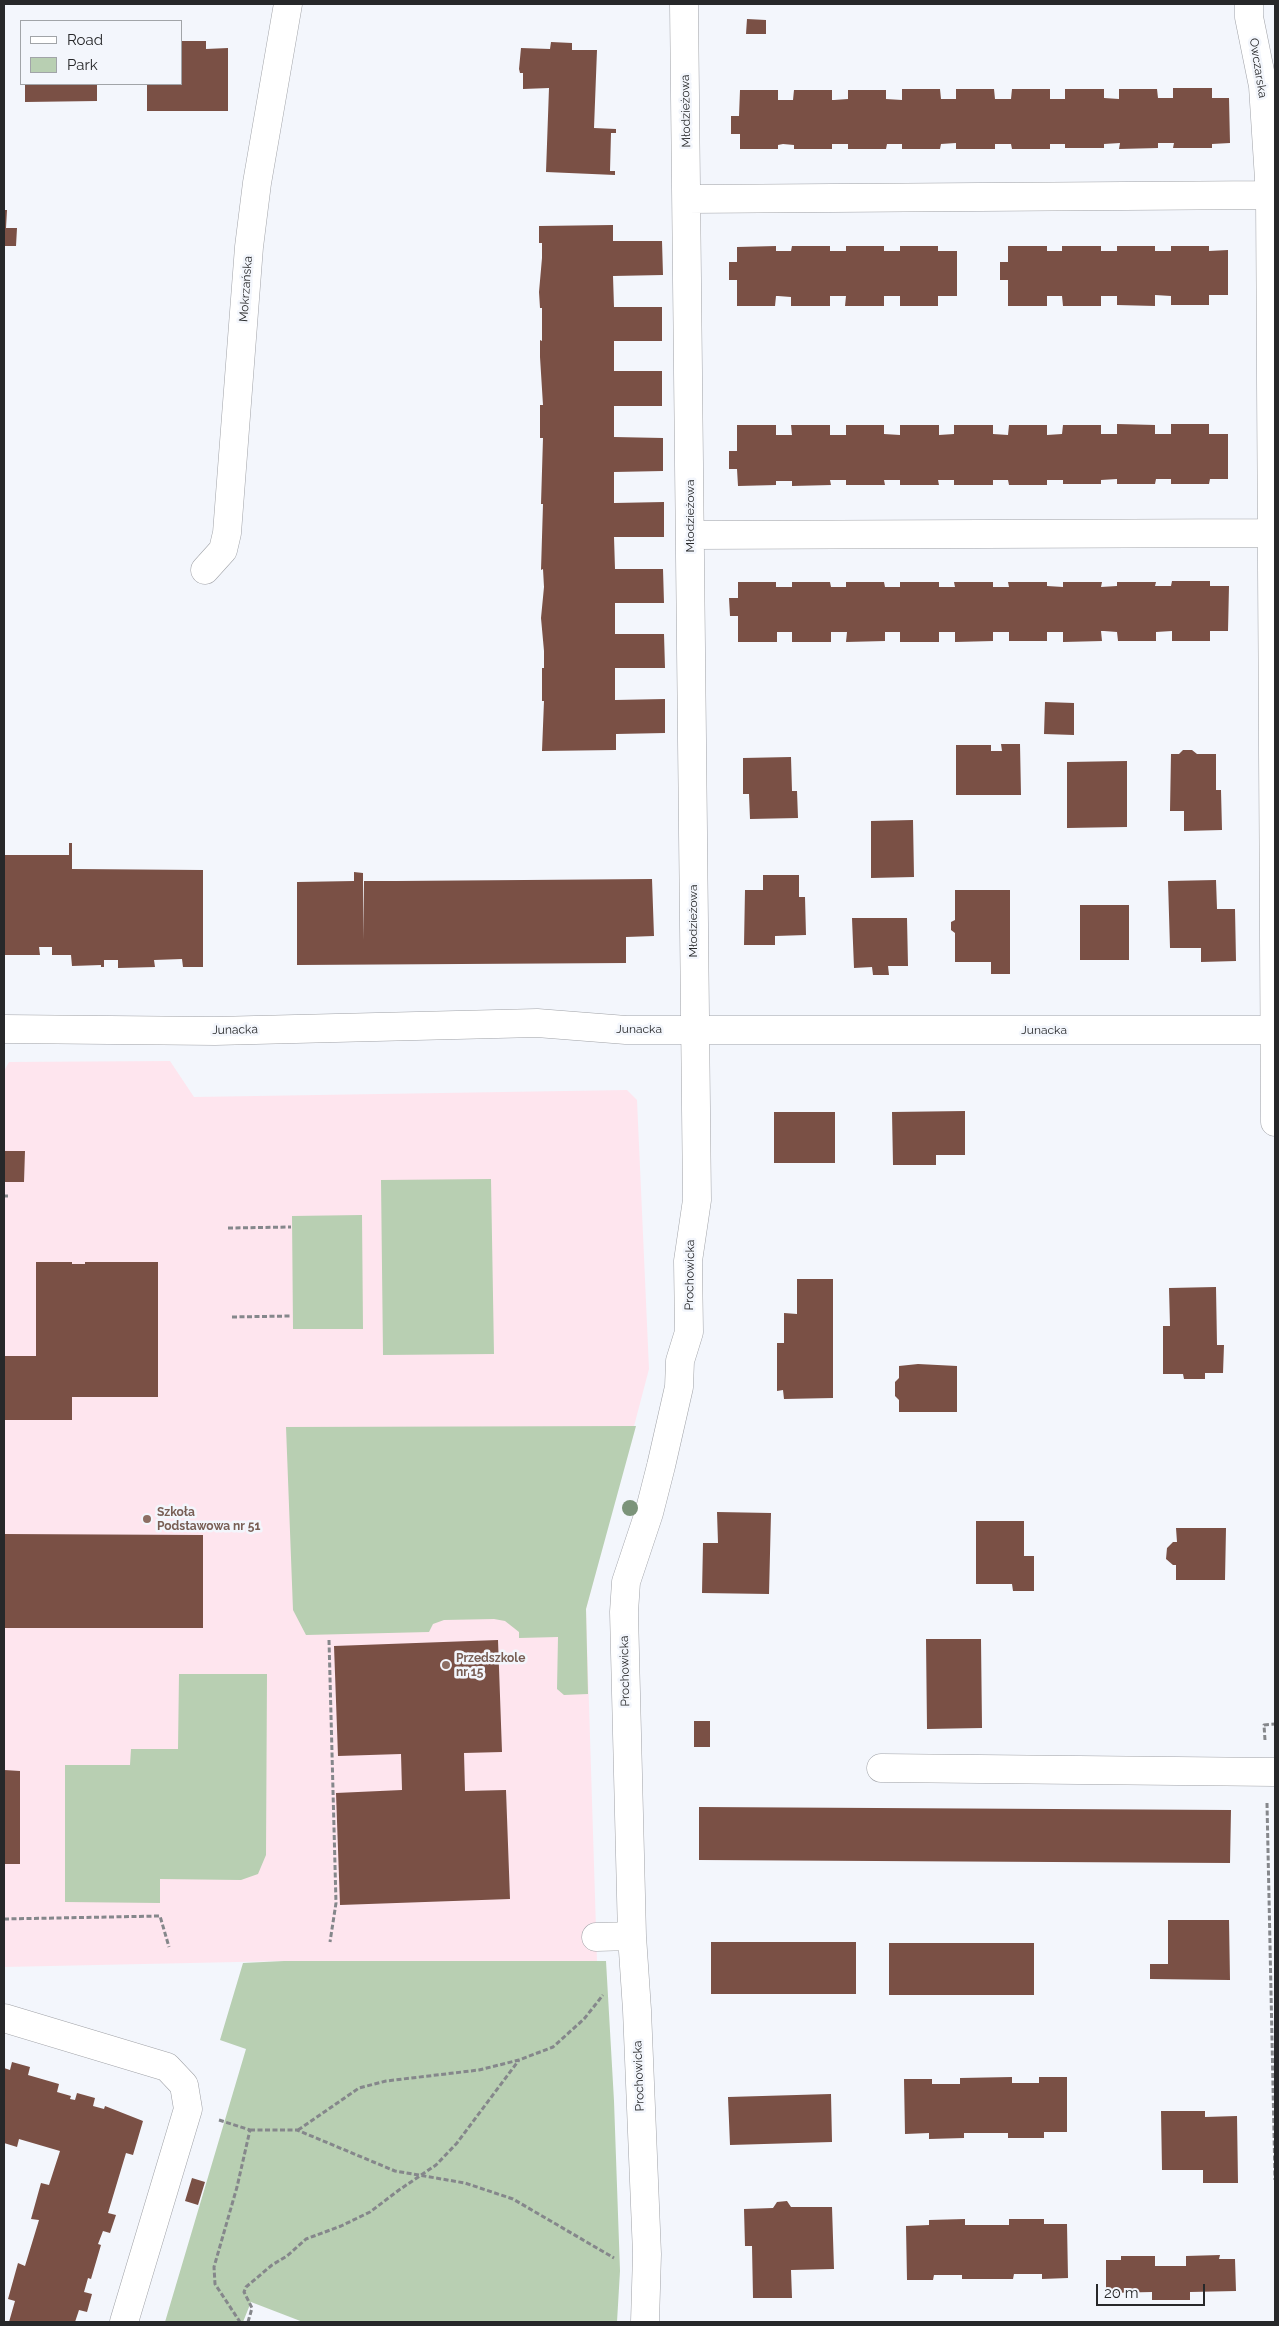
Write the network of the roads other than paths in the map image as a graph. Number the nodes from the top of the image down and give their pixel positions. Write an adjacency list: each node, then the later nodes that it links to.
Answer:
1 (288, 4): 8 (street, Mokrzańska)
2 (684, 4): 5 (street, Młodzieżowa)
3 (1249, 4): 4 (street, Owczarska)
4 (1270, 195): 5 (street); 6 (street, Owczarska)
5 (688, 199): 7 (street, Młodzieżowa)
6 (1273, 533): 7 (street); 11 (street, Owczarska)
7 (690, 535): 10 (street, Młodzieżowa)
8 (205, 570)
9 (4, 1029): 10 (street, Junacka)
10 (694, 1029): 11 (street, Junacka); 15 (street, Prochowicka)
11 (1275, 1030): 12 (street, Owczarska)
12 (1275, 1122)
13 (881, 1768): 14 (street)
14 (1271, 1772)
15 (632, 1936): 16 (street); 19 (street, Prochowicka)
16 (596, 1937)
17 (4, 2018): 18 (street)
18 (124, 2322)
19 (644, 2322)

